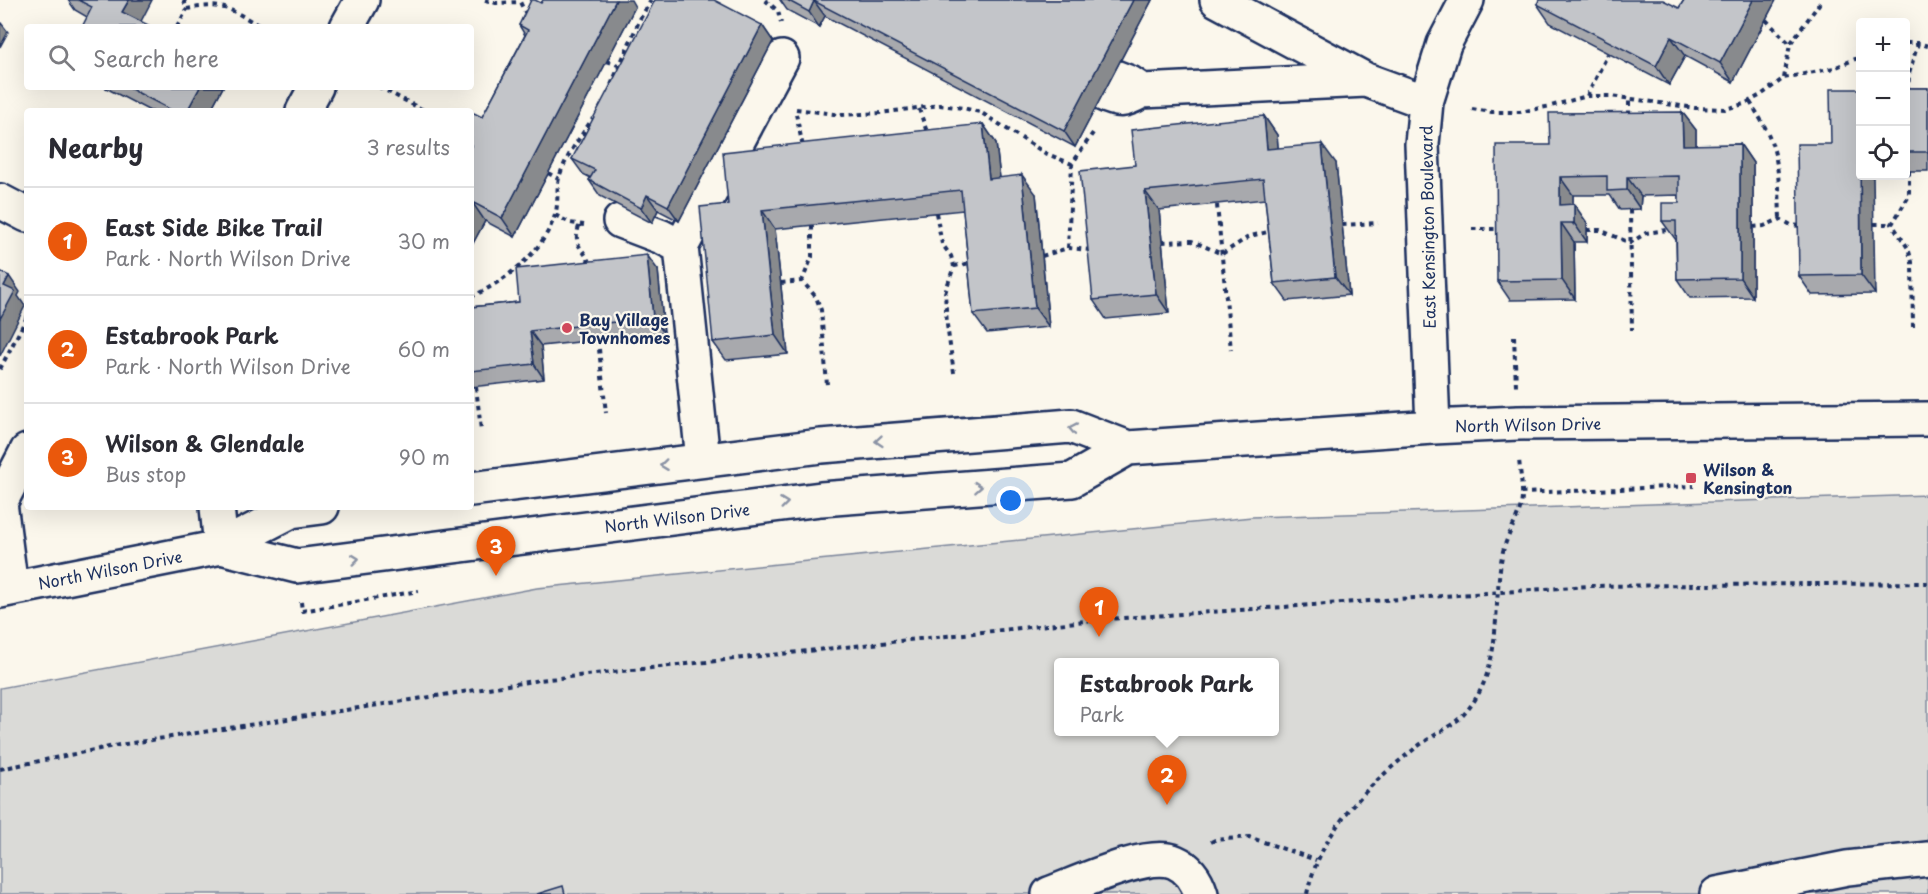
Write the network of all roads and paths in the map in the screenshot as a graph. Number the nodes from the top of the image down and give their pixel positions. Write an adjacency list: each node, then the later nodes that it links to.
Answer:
1 (184, 0): 9 (path)
2 (362, 0): 14 (street)
3 (485, 0): 8 (path)
4 (651, 0): 23 (path)
5 (1217, 0): 26 (street)
6 (1467, 0): 33 (street, East Kensington Boulevard)
7 (1822, 0): 17 (path)
8 (521, 1): 10 (path)
9 (187, 9): 12 (path); 13 (path)
10 (530, 19)
11 (1766, 20): 17 (path)
12 (179, 24)
13 (256, 24)
14 (349, 24)
15 (1910, 43): 16 (path)
16 (1918, 43): 18 (path); 24 (path)
17 (1790, 44): 25 (path)
18 (1928, 46)
19 (1608, 54): 31 (path)
20 (782, 58): 69 (street)
21 (1856, 59): 25 (path)
22 (607, 61): 23 (path)
23 (618, 65): 30 (path)
24 (1910, 72)
25 (1784, 78): 34 (path)
26 (1366, 80): 29 (street); 33 (street)
27 (314, 90): 35 (street)
28 (385, 90): 36 (path)
29 (1118, 90): 43 (path)
30 (606, 94)
31 (1587, 96): 32 (path); 38 (path)
32 (1629, 98): 34 (path); 40 (path)
33 (1426, 102): 93 (street, East Kensington Boulevard)
34 (1750, 102): 52 (path)
35 (305, 108)
36 (419, 108)
37 (920, 109): 41 (path); 42 (path); 43 (path)
38 (1472, 109)
39 (599, 110): 45 (path)
40 (1629, 120)
41 (930, 142)
42 (804, 153)
43 (1072, 164): 70 (path)
44 (548, 173): 45 (path)
45 (559, 179): 79 (path)
46 (1909, 180): 56 (path)
47 (0, 201): 50 (street)
48 (1217, 205): 72 (path)
49 (1630, 210): 68 (path)
50 (24, 213)
51 (936, 213): 75 (path)
52 (1780, 219): 60 (path); 61 (path)
53 (620, 221): 69 (street)
54 (1378, 223): 57 (path)
55 (1874, 224): 56 (path)
56 (1892, 224): 81 (path)
57 (1342, 225)
58 (579, 226): 76 (path)
59 (812, 226): 77 (path)
60 (1753, 226)
61 (1805, 226)
62 (1472, 229): 65 (path)
63 (1676, 229): 68 (path)
64 (1280, 230): 72 (path)
65 (1510, 230)
66 (1587, 230): 68 (path)
67 (1162, 242): 72 (path)
68 (1630, 243): 82 (path)
69 (681, 247): 97 (street)
70 (1068, 248): 71 (path); 73 (path)
71 (1099, 249)
72 (1221, 254): 85 (path)
73 (1042, 256)
74 (979, 261): 75 (path)
75 (954, 266): 87 (path)
76 (590, 269)
77 (802, 281): 78 (path); 89 (path)
78 (781, 283)
79 (474, 296)
80 (24, 323): 86 (path)
81 (1913, 327)
82 (1632, 330)
83 (1514, 336): 88 (path)
84 (598, 340): 91 (path)
85 (1231, 350)
86 (0, 369)
87 (954, 372)
88 (1516, 372)
89 (827, 386)
90 (477, 387): 94 (path)
91 (606, 413)
92 (1928, 419): 93 (street, North Wilson Drive)
93 (1433, 427): 95 (street, North Wilson Drive)
94 (482, 430)
95 (1128, 447): 97 (street, North Wilson Drive, one-way to 97); 105 (street, North Wilson Drive, one-way to 95)
96 (24, 458): 102 (street)
97 (703, 460): 100 (street, North Wilson Drive, one-way to 100)
98 (1520, 469): 101 (path)
99 (1694, 486): 101 (path)
100 (474, 489)
101 (1521, 493): 108 (path)
102 (0, 503): 107 (street)
103 (217, 510): 105 (street)
104 (299, 510): 105 (street, North Wilson Drive)
105 (221, 547): 107 (street, North Wilson Drive)
106 (1928, 583): 108 (path)
107 (6, 590)
108 (1497, 592): 109 (path); 111 (path)
109 (0, 769)
110 (1928, 858): 116 (street)
111 (1316, 860): 112 (path); 115 (path)
112 (1175, 862): 113 (street); 114 (street)
113 (1049, 894)
114 (1201, 894)
115 (1307, 894)
116 (1717, 894)

